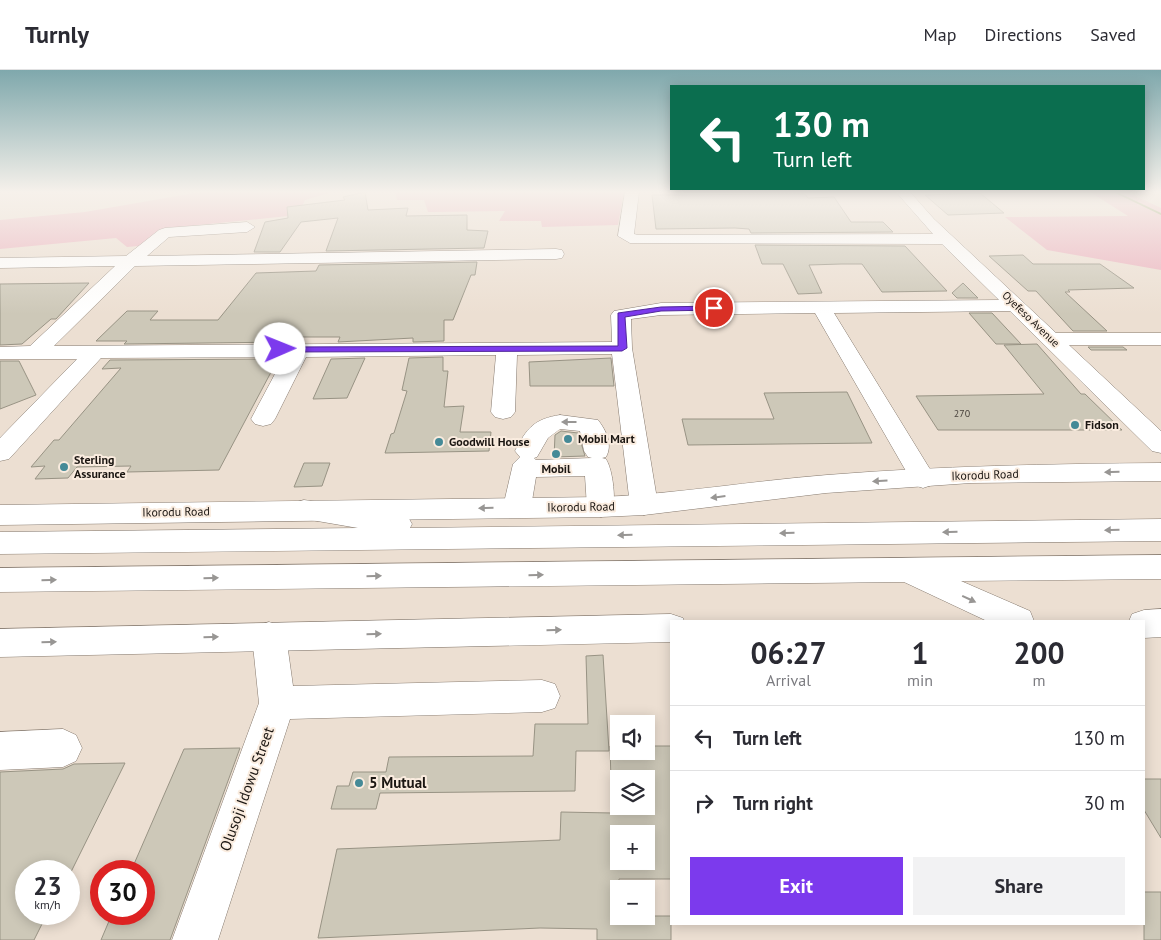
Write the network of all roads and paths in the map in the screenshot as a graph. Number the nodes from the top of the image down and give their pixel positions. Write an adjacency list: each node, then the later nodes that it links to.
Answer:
1 (170, 233): 6 (main road)
2 (626, 233): 4 (main road)
3 (940, 233): 4 (main road, Oyefeso Avenue)
4 (946, 239): 8 (main road, Oyefeso Avenue)
5 (556, 254): 6 (main road)
6 (130, 260): 7 (main road); 15 (main road)
7 (0, 263)
8 (1015, 305): 9 (main road); 10 (main road, Oyefeso Avenue)
9 (821, 307): 12 (main road); 25 (main road)
10 (1052, 339): 11 (main road); 20 (main road, Oyefeso Avenue)
11 (1161, 339)
12 (622, 348): 14 (main road); 26 (main road)
13 (299, 349): 14 (main road); 16 (main road); 19 (main road)
14 (507, 349): 18 (main road)
15 (36, 352): 16 (main road); 17 (main road)
16 (96, 352): 21 (main road)
17 (0, 353)
18 (504, 412)
19 (263, 418)
20 (1161, 445)
21 (0, 453)
22 (526, 461): 23 (main road); 23 (main road, one-way to 22); 27 (main road)
23 (597, 461): 28 (main road)
24 (1161, 472): 25 (main road, Ikorodu Road, one-way to 25)
25 (923, 479): 26 (main road, Ikorodu Road, one-way to 26)
26 (644, 505): 28 (main road, Ikorodu Road)
27 (517, 507): 28 (main road, Ikorodu Road); 29 (main road, Ikorodu Road, one-way to 29)
28 (601, 507)
29 (304, 510): 30 (main road, Ikorodu Road); 32 (main road)
30 (0, 515)
31 (1161, 530): 32 (main road, one-way to 32)
32 (484, 536): 33 (main road)
33 (0, 542)
34 (1161, 568): 35 (main road)
35 (909, 571): 36 (main road, one-way to 35); 37 (main road, one-way to 37)
36 (0, 580)
37 (1016, 620)
38 (1161, 623): 39 (main road)
39 (1145, 624)
40 (670, 628): 41 (main road, one-way to 40)
41 (270, 636): 42 (main road, one-way to 41); 44 (main road, Olusoji Idowu Street)
42 (0, 643)
43 (542, 696): 44 (main road)
44 (278, 703): 47 (main road, Olusoji Idowu Street)
45 (63, 748): 46 (main road)
46 (0, 751)
47 (195, 940)

